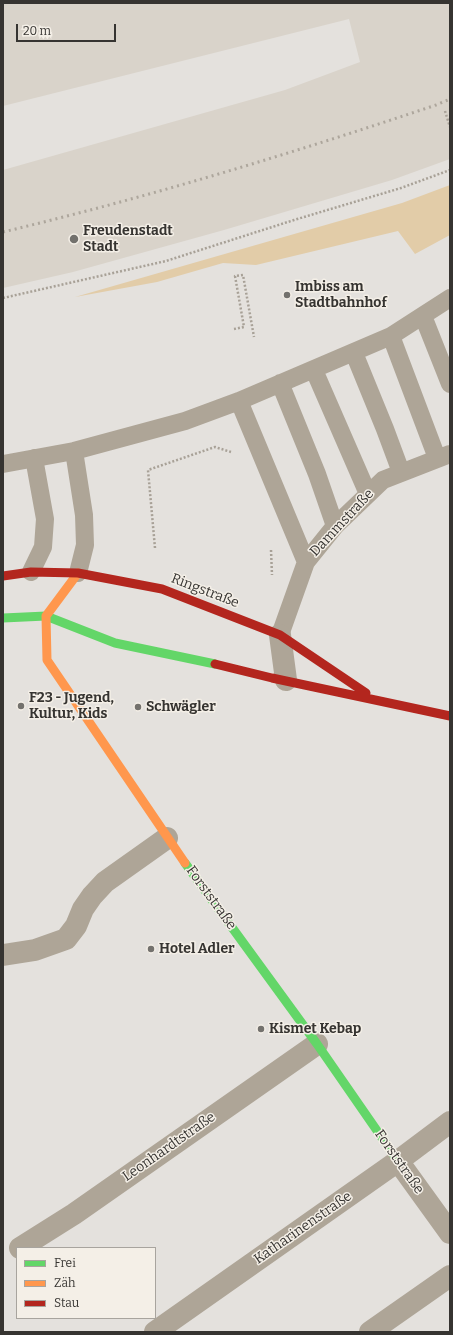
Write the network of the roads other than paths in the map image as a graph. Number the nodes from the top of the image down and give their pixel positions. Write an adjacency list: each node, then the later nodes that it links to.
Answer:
1 (450, 298): 2 (lane)
2 (422, 316): 3 (lane); 7 (lane)
3 (391, 336): 4 (lane); 10 (lane)
4 (354, 353): 5 (lane); 13 (lane)
5 (314, 370): 6 (lane); 14 (lane)
6 (280, 383): 8 (lane); 15 (lane)
7 (450, 384)
8 (239, 401): 9 (lane); 16 (lane)
9 (74, 451): 11 (lane); 18 (lane)
10 (444, 456): 13 (lane, Dammstraße)
11 (34, 458): 12 (lane); 17 (lane)
12 (3, 464)
13 (400, 472): 14 (lane, Dammstraße)
14 (368, 494): 15 (lane, Dammstraße)
15 (335, 526): 16 (lane, Dammstraße)
16 (306, 562): 22 (lane, Dammstraße)
17 (31, 572): 18 (street, Ringstraße); 19 (street, Ringstraße)
18 (78, 573): 20 (street); 22 (street, Ringstraße)
19 (3, 576)
20 (46, 616): 21 (street, Ringstraße); 23 (street, Ringstraße); 26 (street, Forststraße)
21 (3, 618)
22 (280, 635): 23 (street); 24 (street, Ringstraße)
23 (286, 680): 24 (street, Ringstraße)
24 (376, 700): 25 (street, Ringstraße)
25 (450, 716)
26 (167, 838): 27 (street); 28 (street, Forststraße)
27 (3, 955)
28 (317, 1044): 30 (street, Forststraße); 32 (street, Leonhardtstraße)
29 (450, 1122): 30 (street, Katharinenstraße)
30 (398, 1161): 31 (street, Forststraße); 36 (street, Katharinenstraße)
31 (450, 1233)
32 (22, 1247)
33 (16, 1250): 34 (street)
34 (3, 1256)
35 (450, 1276): 37 (street)
36 (155, 1332)
37 (370, 1332)

